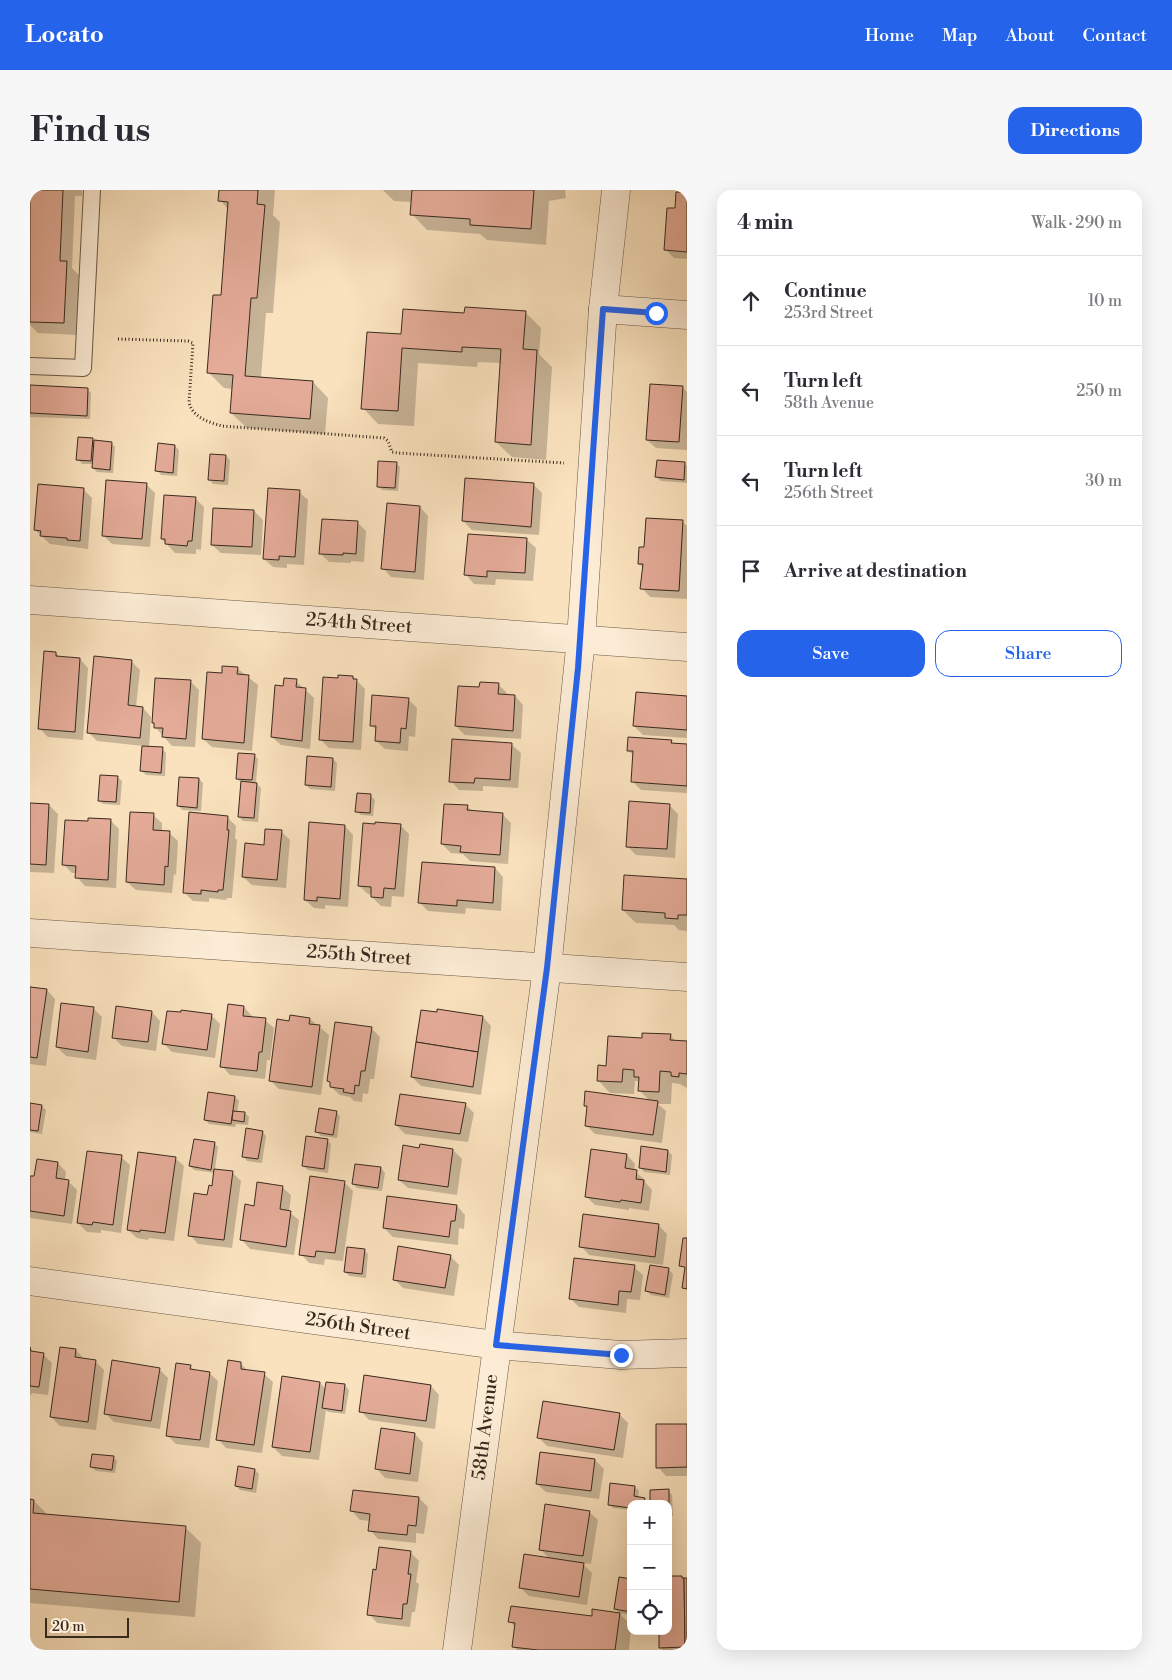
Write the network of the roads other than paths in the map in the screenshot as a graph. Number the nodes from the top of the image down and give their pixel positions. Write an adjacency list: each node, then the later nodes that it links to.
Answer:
1 (92, 190): 5 (lane)
2 (616, 190): 3 (street, 58th Avenue)
3 (603, 309): 4 (street); 7 (street, 58th Avenue)
4 (687, 315)
5 (30, 366)
6 (30, 600): 7 (street, 254th Street)
7 (581, 639): 8 (street, 254th Street); 10 (street, 58th Avenue)
8 (687, 646)
9 (30, 933): 10 (street, 255th Street)
10 (547, 968): 11 (street, 255th Street); 13 (street, 58th Avenue)
11 (687, 978)
12 (30, 1281): 13 (street, 256th Street)
13 (496, 1345): 14 (street, 256th Street); 15 (street, 58th Avenue)
14 (687, 1353)
15 (457, 1650)

